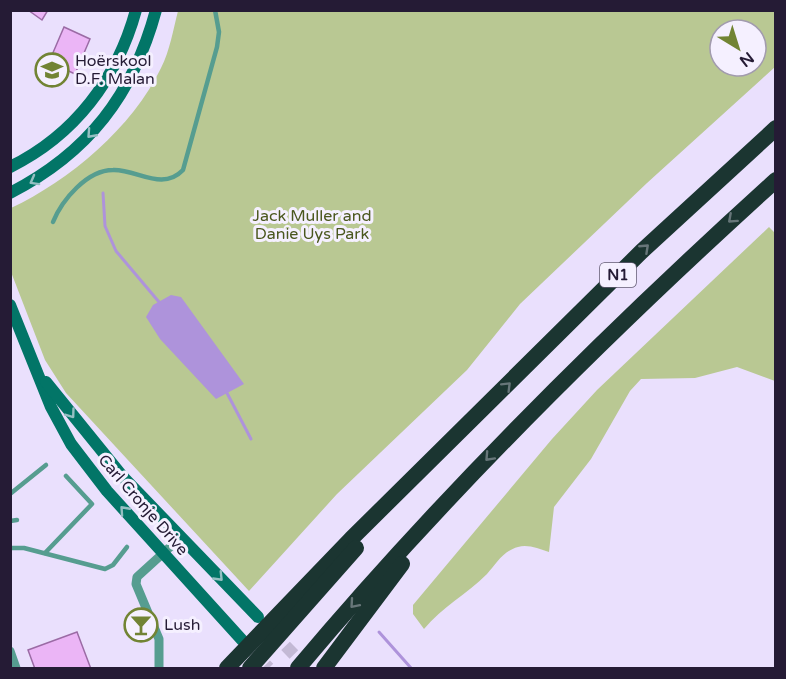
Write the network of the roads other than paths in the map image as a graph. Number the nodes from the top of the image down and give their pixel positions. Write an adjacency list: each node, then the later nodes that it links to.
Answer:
1 (136, 10): 5 (main road)
2 (156, 10): 7 (main road, one-way to 7)
3 (215, 10): 8 (lane)
4 (776, 128): 11 (highway, N1, one-way to 4)
5 (10, 167)
6 (776, 180): 15 (highway, N1, one-way to 15)
7 (10, 193)
8 (53, 222)
9 (10, 305): 10 (main road, Carl Cronje Drive)
10 (41, 377): 16 (main road, Carl Cronje Drive, one-way to 16); 20 (main road, Carl Cronje Drive, one-way to 10)
11 (465, 427): 26 (highway); 27 (highway, N1)
12 (46, 465): 14 (lane)
13 (66, 476): 19 (lane)
14 (10, 494)
15 (450, 498): 28 (highway, N1, one-way to 28); 29 (highway)
16 (181, 537): 20 (street); 21 (main road, Carl Cronje Drive, one-way to 21)
17 (127, 547): 19 (lane)
18 (10, 548): 19 (lane)
19 (45, 553)
20 (163, 554): 22 (main road, Carl Cronje Drive); 25 (street)
21 (258, 617)
22 (242, 640)
23 (10, 651): 24 (street)
24 (16, 669)
25 (159, 669)
26 (227, 669)
27 (250, 669)
28 (298, 669)
29 (324, 669)

